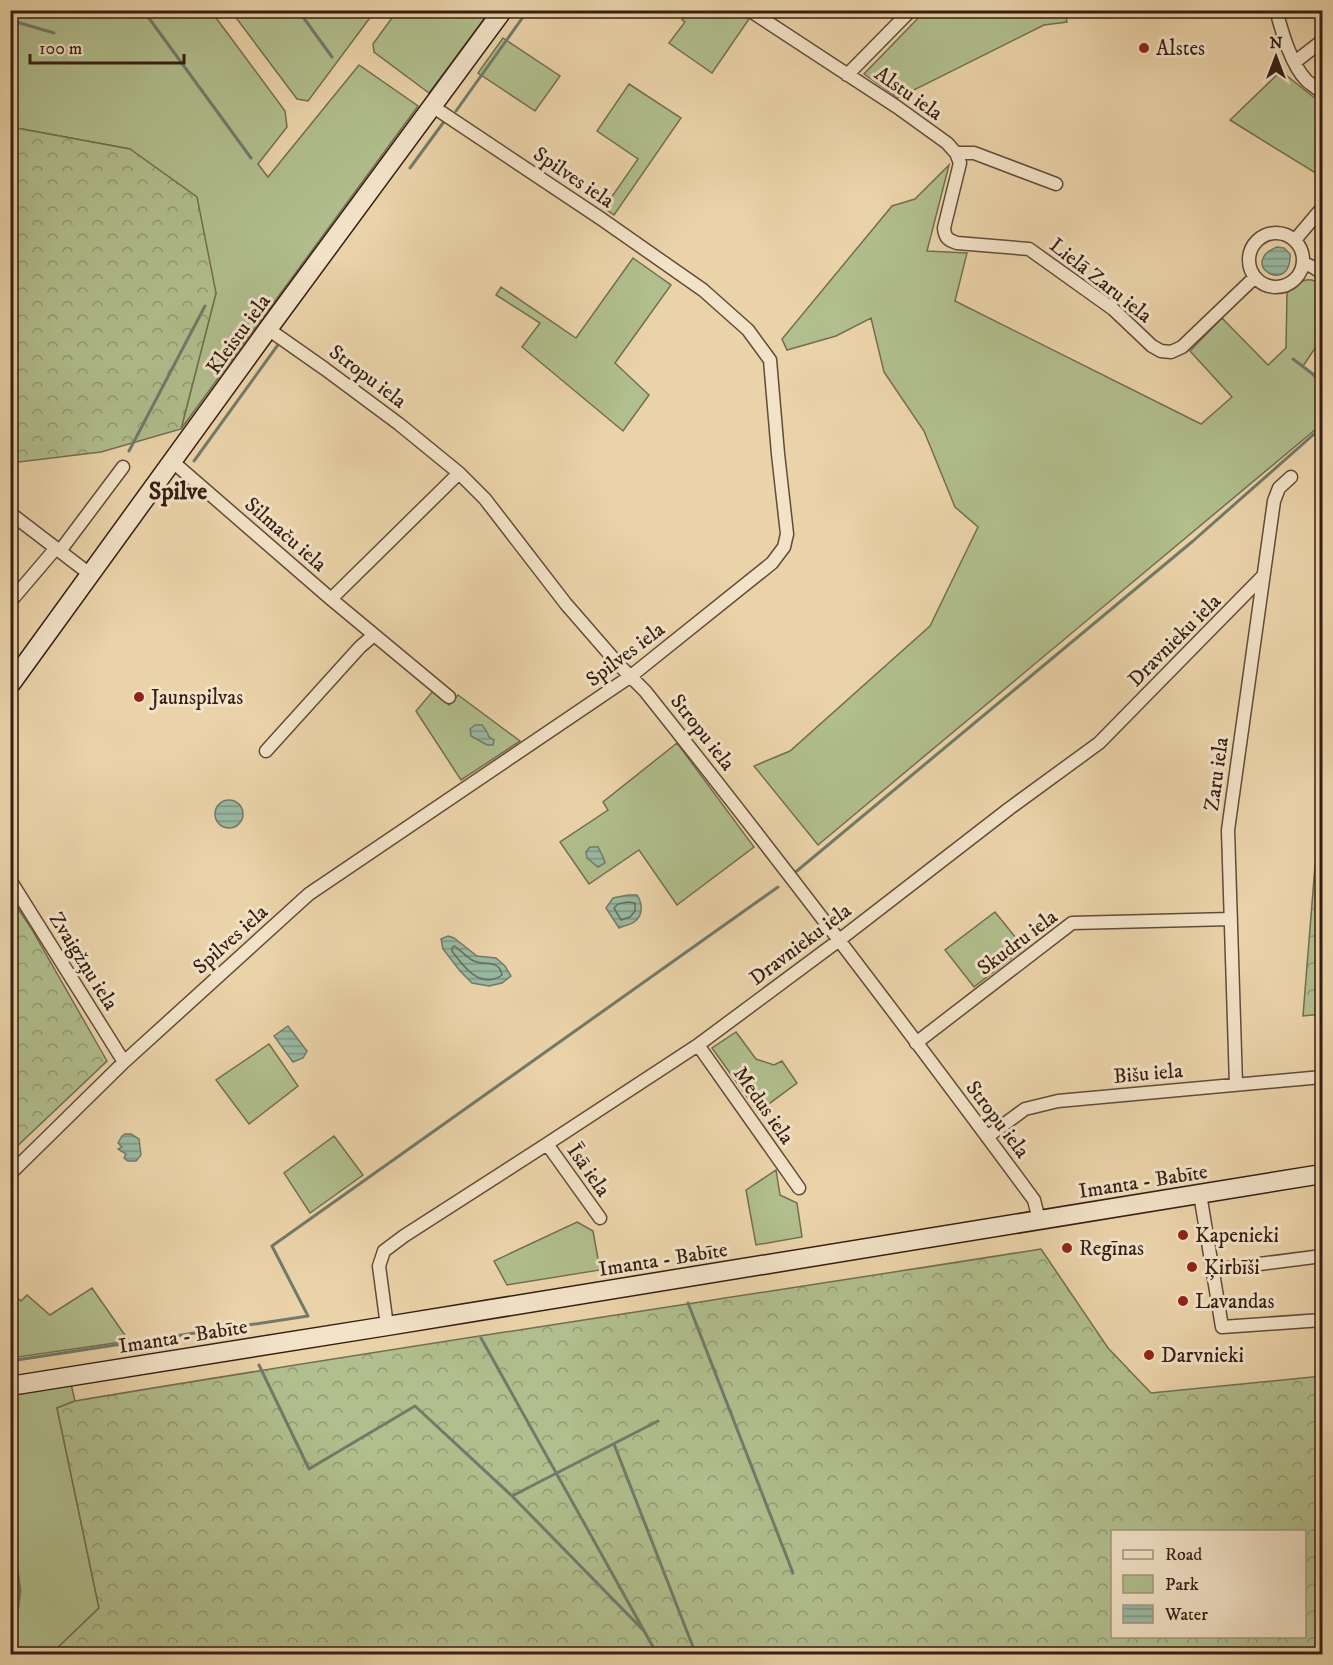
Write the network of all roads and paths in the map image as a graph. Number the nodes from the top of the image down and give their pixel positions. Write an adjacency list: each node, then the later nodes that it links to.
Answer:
1 (503, 10): 9 (main road, Kleistu iela)
2 (749, 10): 7 (street, Alstu iela)
3 (911, 10): 7 (street)
4 (1276, 10): 6 (street)
5 (1323, 41): 6 (street)
6 (1295, 62): 8 (street)
7 (847, 75): 10 (street, Alstu iela)
8 (1323, 93)
9 (432, 106): 17 (main road, Kleistu iela); 29 (street, Spilves iela)
10 (956, 153): 11 (street); 16 (street, Lielā Zaru iela)
11 (1056, 184)
12 (1323, 208): 13 (street)
13 (1295, 240): 14 (street); 16 (street)
14 (1303, 263): 15 (street); 16 (street)
15 (1323, 273)
16 (1254, 278)
17 (268, 329): 18 (main road, Kleistu iela); 20 (street, Stropu iela)
18 (173, 462): 24 (main road, Kleistu iela); 26 (street, Silmaču iela)
19 (123, 466): 23 (street)
20 (459, 473): 26 (street); 29 (street, Stropu iela)
21 (1291, 477): 25 (street, Zaru iela)
22 (10, 513): 23 (street)
23 (58, 549): 24 (street); 27 (street)
24 (91, 575): 30 (main road, Kleistu iela)
25 (1263, 576): 34 (street, Zaru iela); 35 (street, Dravnieku iela)
26 (331, 599): 28 (street, Silmaču iela)
27 (10, 602)
28 (374, 635): 31 (street, Silmaču iela); 32 (street)
29 (631, 676): 35 (street, Stropu iela); 38 (street, Spilves iela)
30 (10, 685)
31 (449, 697)
32 (266, 752)
33 (10, 880): 38 (street, Zvaigžņu iela)
34 (1231, 919): 36 (street, Skudru iela); 40 (street, Zaru iela)
35 (838, 940): 36 (street, Stropu iela); 37 (street, Dravnieku iela)
36 (916, 1043): 41 (street, Stropu iela)
37 (698, 1045): 42 (street, Dravnieku iela); 45 (street, Medus iela)
38 (124, 1062): 43 (street, Spilves iela)
39 (1323, 1077): 40 (street, Bišu iela)
40 (1236, 1085): 41 (street, Bišu iela)
41 (987, 1137): 48 (street, Stropu iela)
42 (548, 1144): 47 (street, Īsā iela); 52 (street, Dravnieku iela)
43 (10, 1174)
44 (1323, 1174): 46 (main road, Imanta - Babīte)
45 (799, 1188)
46 (1200, 1194): 48 (main road, Imanta - Babīte); 50 (street)
47 (600, 1218)
48 (1039, 1220): 52 (main road, Imanta - Babīte)
49 (1323, 1256): 50 (street)
50 (1213, 1270): 51 (street)
51 (1323, 1320)
52 (387, 1326): 53 (main road, Imanta - Babīte)
53 (10, 1386)

